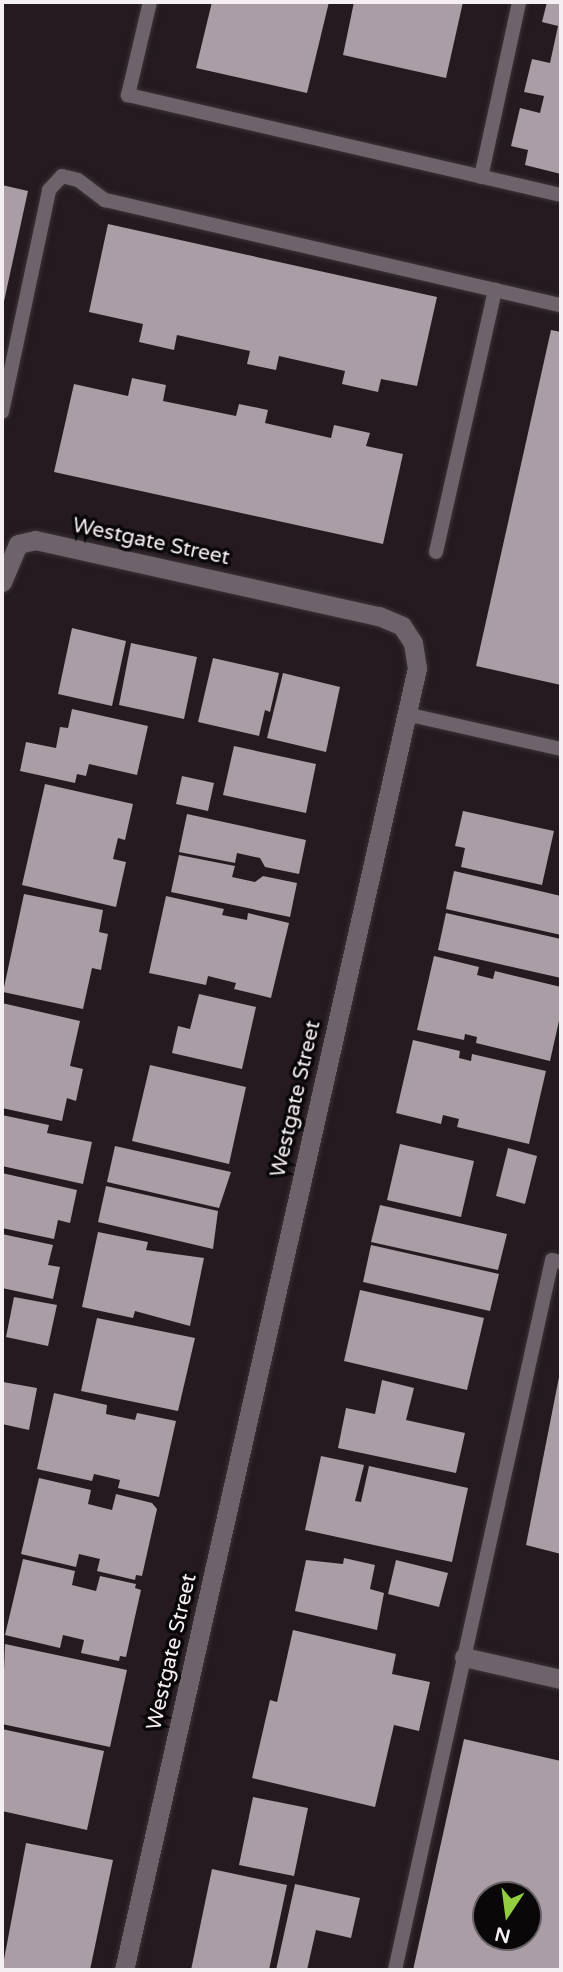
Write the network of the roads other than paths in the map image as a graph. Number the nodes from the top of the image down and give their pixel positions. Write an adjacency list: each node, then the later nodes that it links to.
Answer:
1 (150, 2): 3 (lane)
2 (519, 2): 3 (lane)
3 (481, 177): 4 (lane)
4 (561, 195)
5 (495, 290): 6 (lane); 7 (lane); 8 (lane)
6 (561, 305)
7 (2, 412)
8 (436, 552)
9 (2, 582): 10 (street, Westgate Street)
10 (406, 714): 11 (lane); 15 (street, Westgate Street)
11 (561, 749)
12 (561, 1262): 13 (lane)
13 (464, 1657): 14 (street); 16 (lane)
14 (561, 1679)
15 (124, 1970)
16 (395, 1970)

